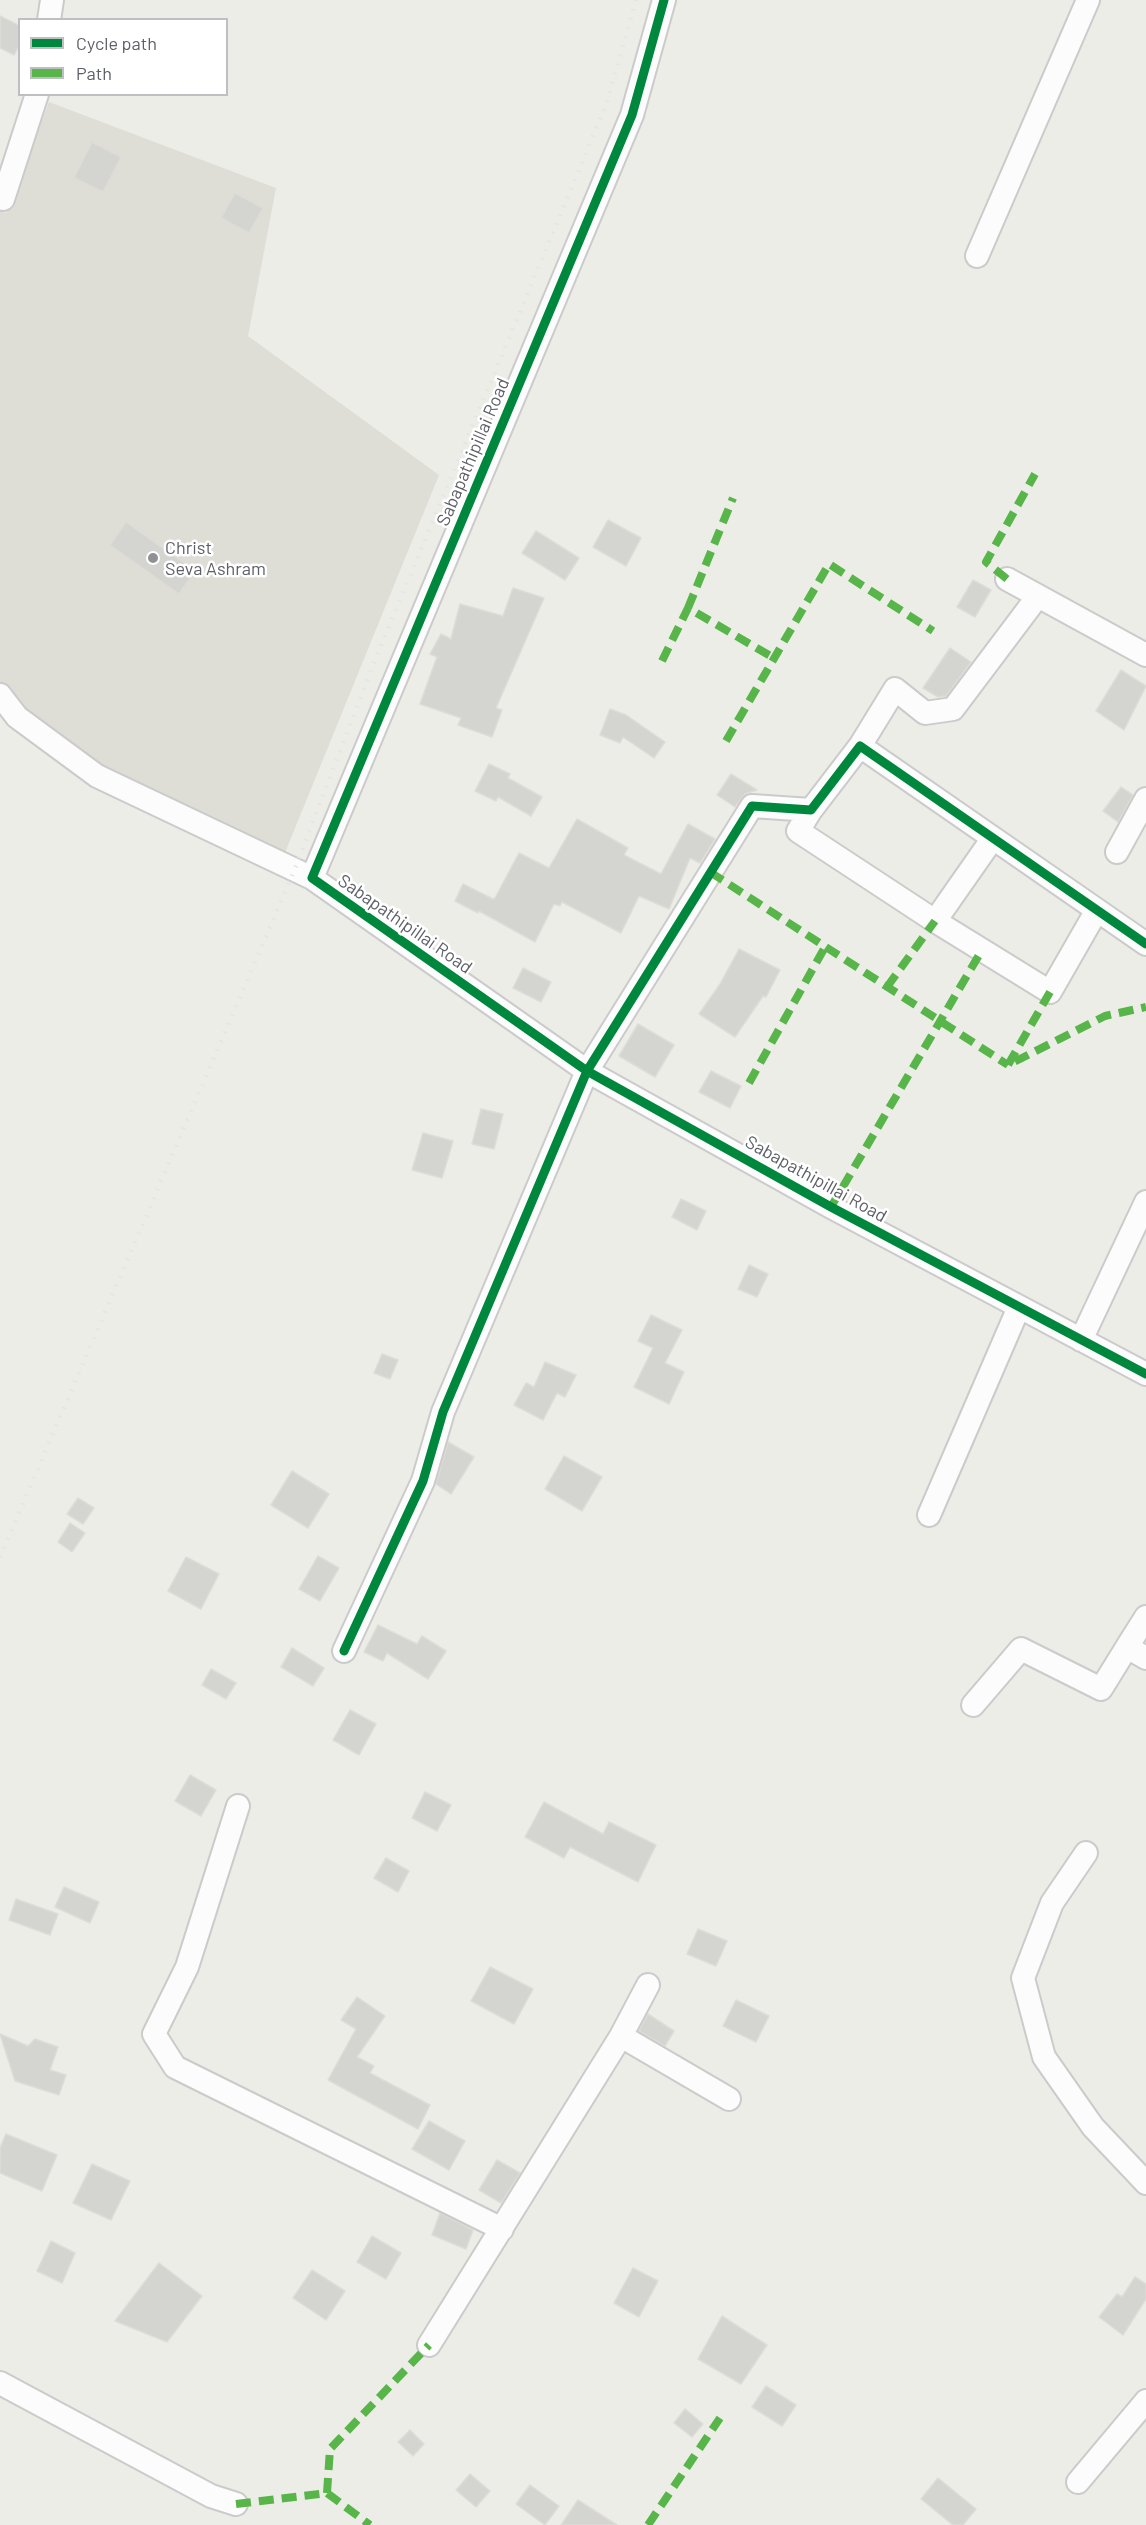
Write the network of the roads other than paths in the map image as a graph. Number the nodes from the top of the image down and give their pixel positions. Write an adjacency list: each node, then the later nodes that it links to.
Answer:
1 (52, 0): 4 (street)
2 (664, 0): 17 (street, Sabapathipillai Road)
3 (1088, 0): 7 (street)
4 (49, 18)
5 (36, 96): 6 (street)
6 (0, 198)
7 (977, 256)
8 (1007, 579): 9 (street)
9 (1038, 596): 10 (street); 12 (street)
10 (1146, 655)
11 (0, 695): 17 (street)
12 (860, 746): 14 (street); 15 (street)
13 (1146, 799): 16 (street)
14 (811, 810): 19 (street); 21 (street)
15 (993, 838): 18 (street); 19 (street)
16 (1117, 852)
17 (312, 878): 21 (street, Sabapathipillai Road)
18 (1097, 910): 19 (street); 20 (street)
19 (935, 921)
20 (1146, 944)
21 (587, 1071): 23 (street, Sabapathipillai Road); 28 (street)
22 (1146, 1202): 24 (street)
23 (1019, 1307): 24 (street, Sabapathipillai Road); 26 (street)
24 (1081, 1340): 25 (street, Sabapathipillai Road)
25 (1146, 1374)
26 (929, 1515)
27 (1146, 1617): 29 (street)
28 (344, 1651)
29 (1137, 1652): 30 (street)
30 (973, 1705)
31 (238, 1806): 37 (street)
32 (1086, 1853): 36 (street)
33 (648, 1985): 34 (street)
34 (621, 2036): 35 (street); 37 (street)
35 (729, 2098)
36 (1146, 2183)
37 (502, 2229): 38 (street)
38 (429, 2345)
39 (0, 2383): 42 (street)
40 (1146, 2401): 41 (street)
41 (1078, 2482)
42 (236, 2504)

